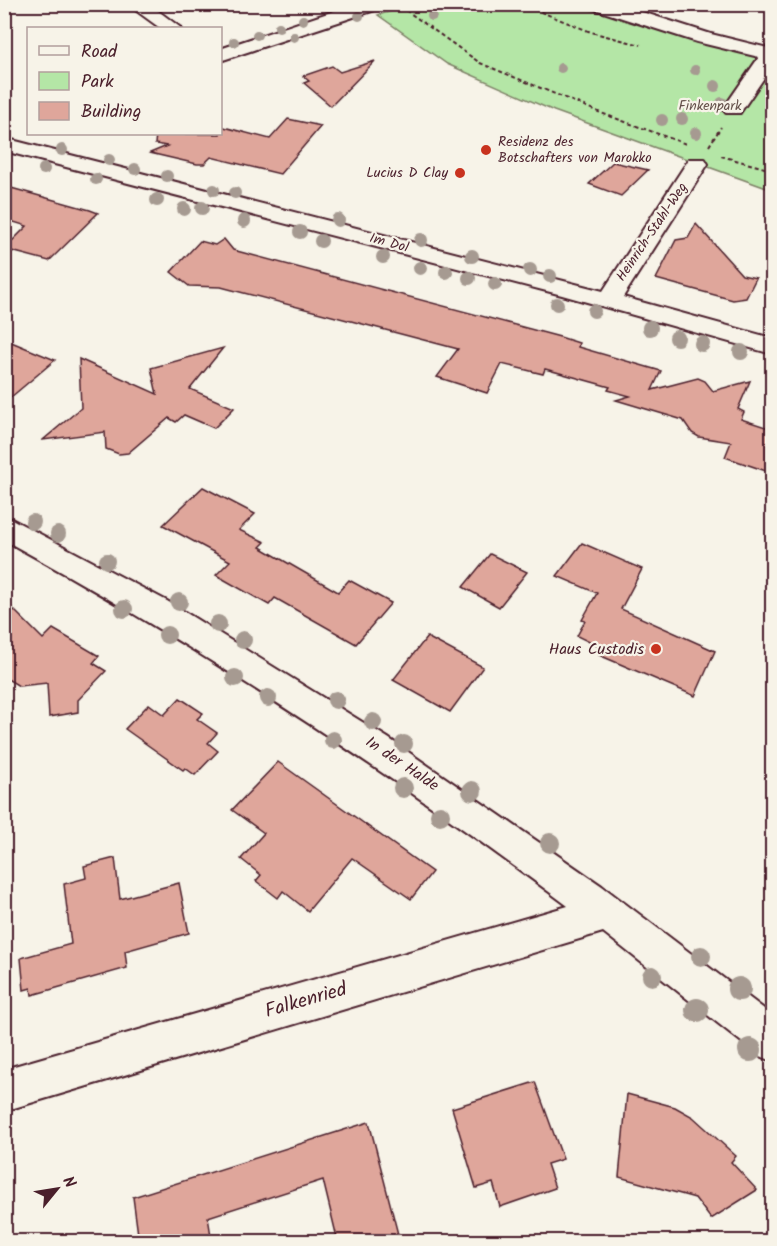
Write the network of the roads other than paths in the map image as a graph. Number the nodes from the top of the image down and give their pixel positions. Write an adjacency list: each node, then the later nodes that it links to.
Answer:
1 (136, 4): 4 (street)
2 (375, 4): 5 (street)
3 (597, 4): 6 (street)
4 (170, 27)
5 (222, 53)
6 (771, 55): 7 (street)
7 (734, 109)
8 (27, 133): 9 (street)
9 (5, 144): 11 (street, Im Dol)
10 (703, 156): 11 (street, Heinrich-Stahl-Weg)
11 (609, 300): 12 (street, Im Dol)
12 (772, 346)
13 (4, 526): 14 (street, In der Halde)
14 (607, 913): 15 (street, In der Halde); 16 (street, Falkenried)
15 (772, 1041)
16 (4, 1090)

